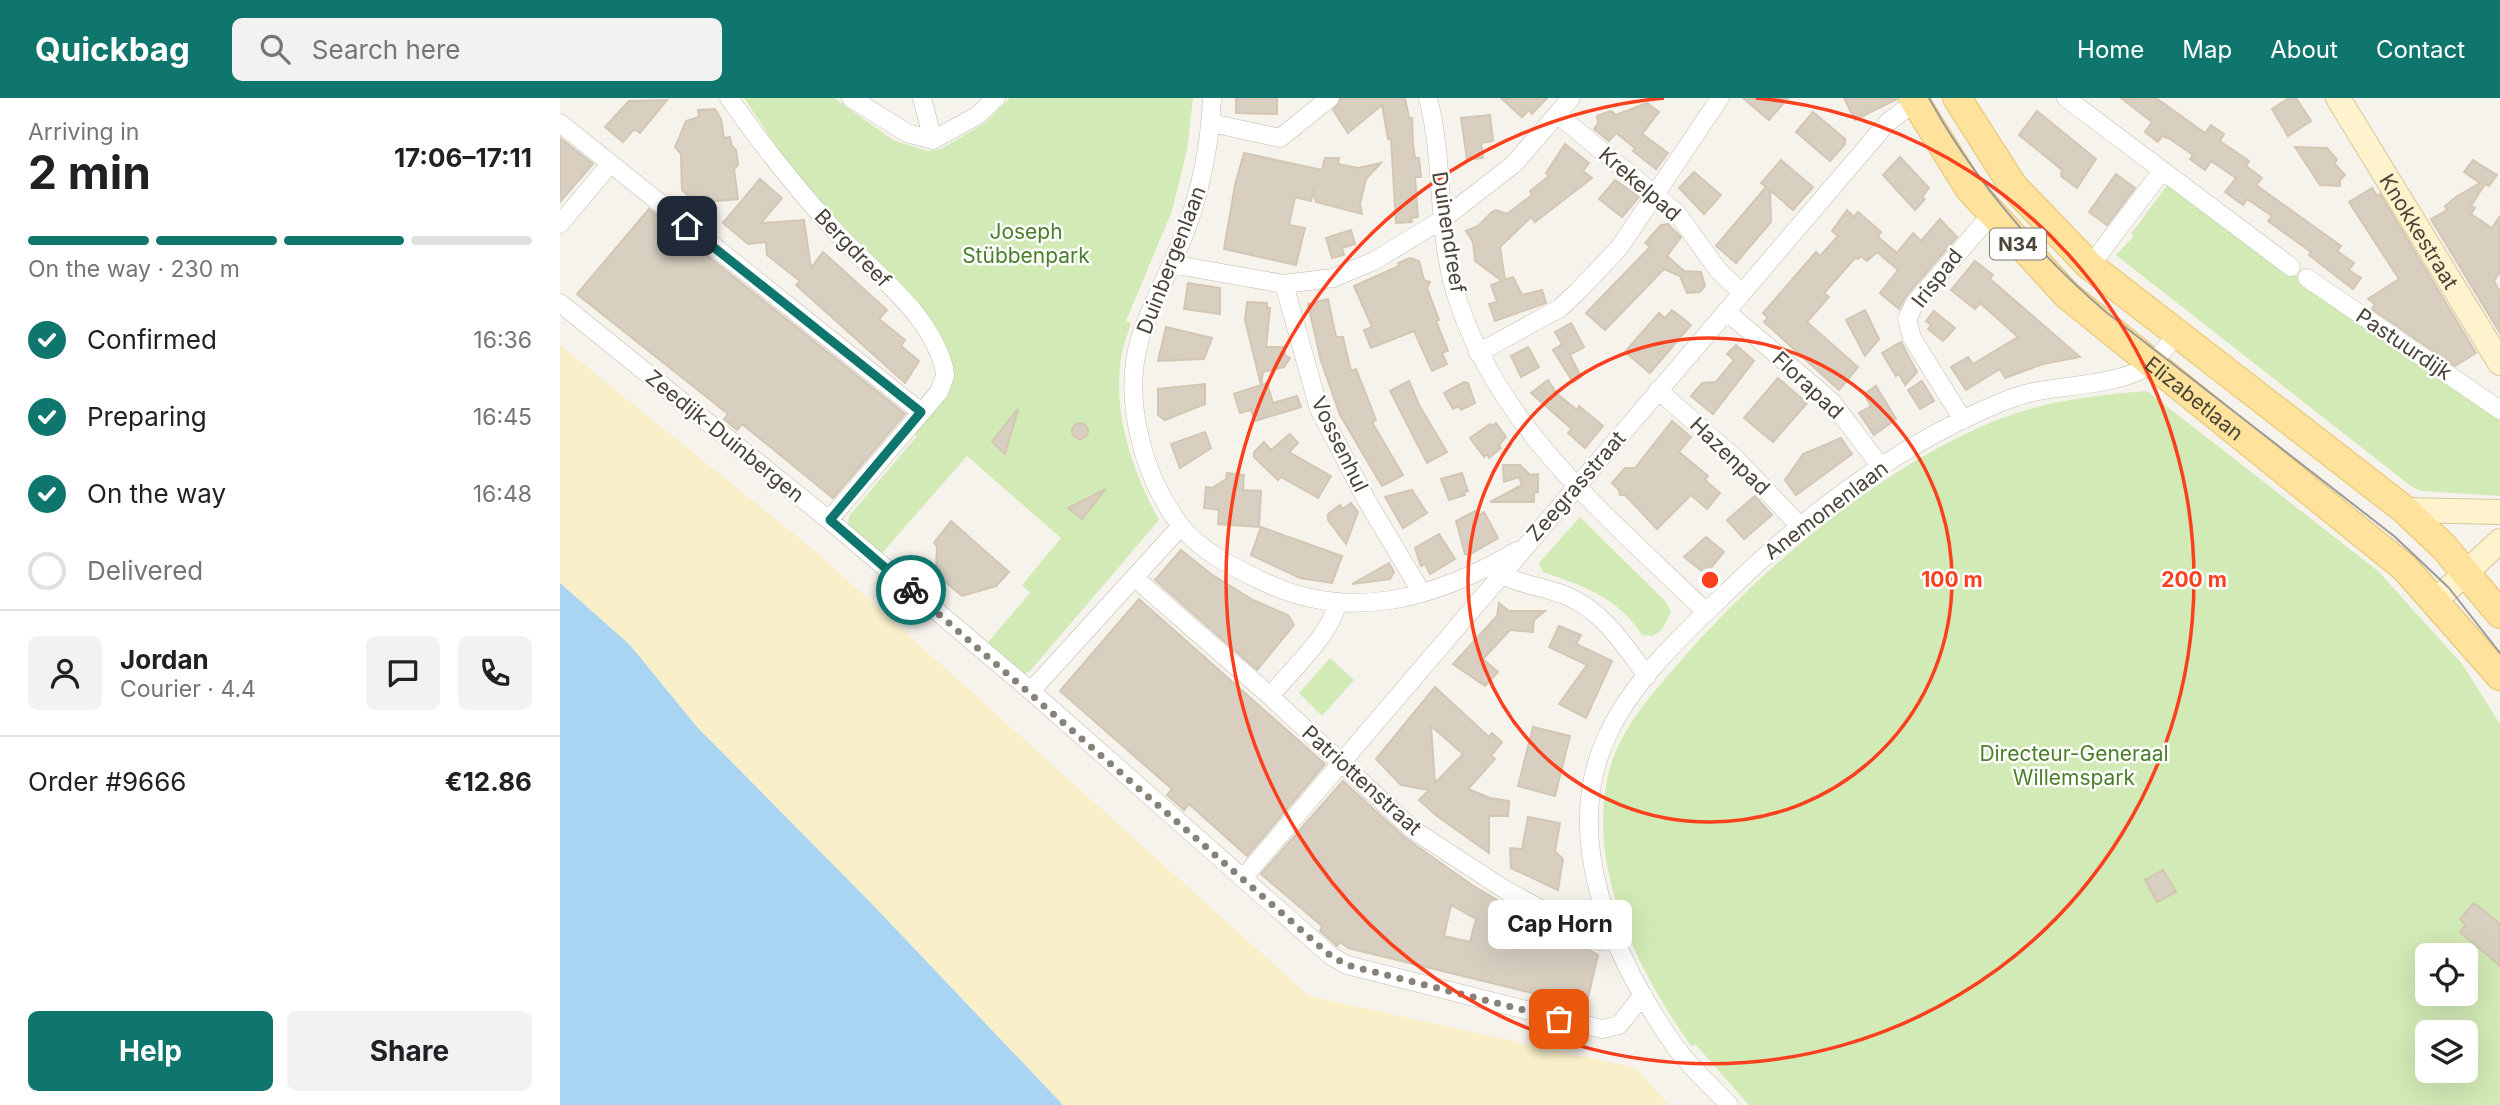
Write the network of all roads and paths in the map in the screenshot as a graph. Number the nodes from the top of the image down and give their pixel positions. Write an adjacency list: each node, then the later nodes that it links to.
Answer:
1 (729, 98): 38 (street, Bergdreef)
2 (851, 98): 18 (street)
3 (922, 98): 18 (street)
4 (996, 98): 18 (street)
5 (1212, 98): 17 (street, Duinbergenlaan)
6 (1330, 98): 17 (street)
7 (1428, 98): 23 (street, Duinendreef)
8 (1570, 98): 15 (street)
9 (1720, 98): 21 (street)
10 (1957, 98): 26 (main road, Elizabetlaan / N34)
11 (2066, 98): 14 (street)
12 (2338, 98): 35 (street, Knokkestraat)
13 (1914, 100): 22 (main road, Elizabetlaan / N34); 30 (street, Zeegrasstraat)
14 (2089, 105): 20 (street)
15 (1557, 114): 21 (street, Krekelpad); 23 (street)
16 (560, 123): 19 (street)
17 (1210, 123): 25 (street, Duinbergenlaan)
18 (933, 140)
19 (610, 164): 24 (street); 38 (street)
20 (2162, 171): 26 (street); 27 (street)
21 (1654, 193): 30 (street, Krekelpad); 34 (street)
22 (1991, 215): 36 (main road, Elizabetlaan / N34); 40 (street, Irispad)
23 (1443, 219): 29 (street); 34 (street, Duinendreef)
24 (560, 224)
25 (1171, 264): 29 (street); 47 (street, Duinbergenlaan)
26 (2090, 266): 33 (main road, Elizabetlaan / N34)
27 (2291, 267)
28 (2308, 278): 39 (street, Pastuurdijk)
29 (1283, 284): 52 (street, Vossenhul)
30 (1742, 293): 32 (street, Zeegrasstraat)
31 (560, 303): 45 (street, Zeedijk-Duinbergen)
32 (1726, 311): 37 (street, Zeegrasstraat); 41 (street, Florapad)
33 (2176, 335): 36 (street, Anemonenlaan); 43 (main road, Elizabetlaan / N34)
34 (1478, 353): 42 (street, Duinendreef)
35 (2500, 363)
36 (2150, 364): 40 (street, Anemonenlaan); 53 (main road, Elizabetlaan / N34)
37 (1658, 390): 42 (street, Zeegrasstraat); 46 (street, Hazenpad)
38 (925, 408): 45 (street)
39 (2500, 410)
40 (1963, 420): 41 (street, Anemonenlaan)
41 (1881, 467): 46 (street, Anemonenlaan)
42 (1579, 487): 49 (street, Zeegrasstraat); 55 (street, Duinendreef)
43 (2405, 510): 44 (street); 50 (main road, Elizabetlaan / N34)
44 (2500, 512)
45 (830, 520): 59 (street, Zeedijk-Duinbergen)
46 (1799, 525): 55 (street, Anemonenlaan)
47 (1181, 526): 51 (street); 54 (street)
48 (2500, 541): 50 (street)
49 (1496, 572): 52 (street); 57 (street); 61 (street)
50 (2467, 572): 53 (street); 56 (main road, Elizabetlaan / N34)
51 (1135, 578): 59 (street); 60 (street, Patriottenstraat)
52 (1419, 593): 54 (street)
53 (2436, 600): 58 (main road, Elizabetlaan / N34)
54 (1337, 603): 60 (street)
55 (1706, 612): 57 (street, Anemonenlaan)
56 (2500, 614)
57 (1647, 676): 63 (street, Anemonenlaan)
58 (2500, 676)
59 (1031, 691): 62 (street, Zeedijk-Duinbergen)
60 (1269, 696): 61 (street, Patriottenstraat)
61 (1343, 762): 62 (street); 63 (street, Patriottenstraat)
62 (1243, 878): 64 (street, Zeedijk-Duinbergen)
63 (1615, 940): 64 (street, Anemonenlaan)
64 (1647, 1002): 65 (street, Anemonenlaan)
65 (1729, 1105)

